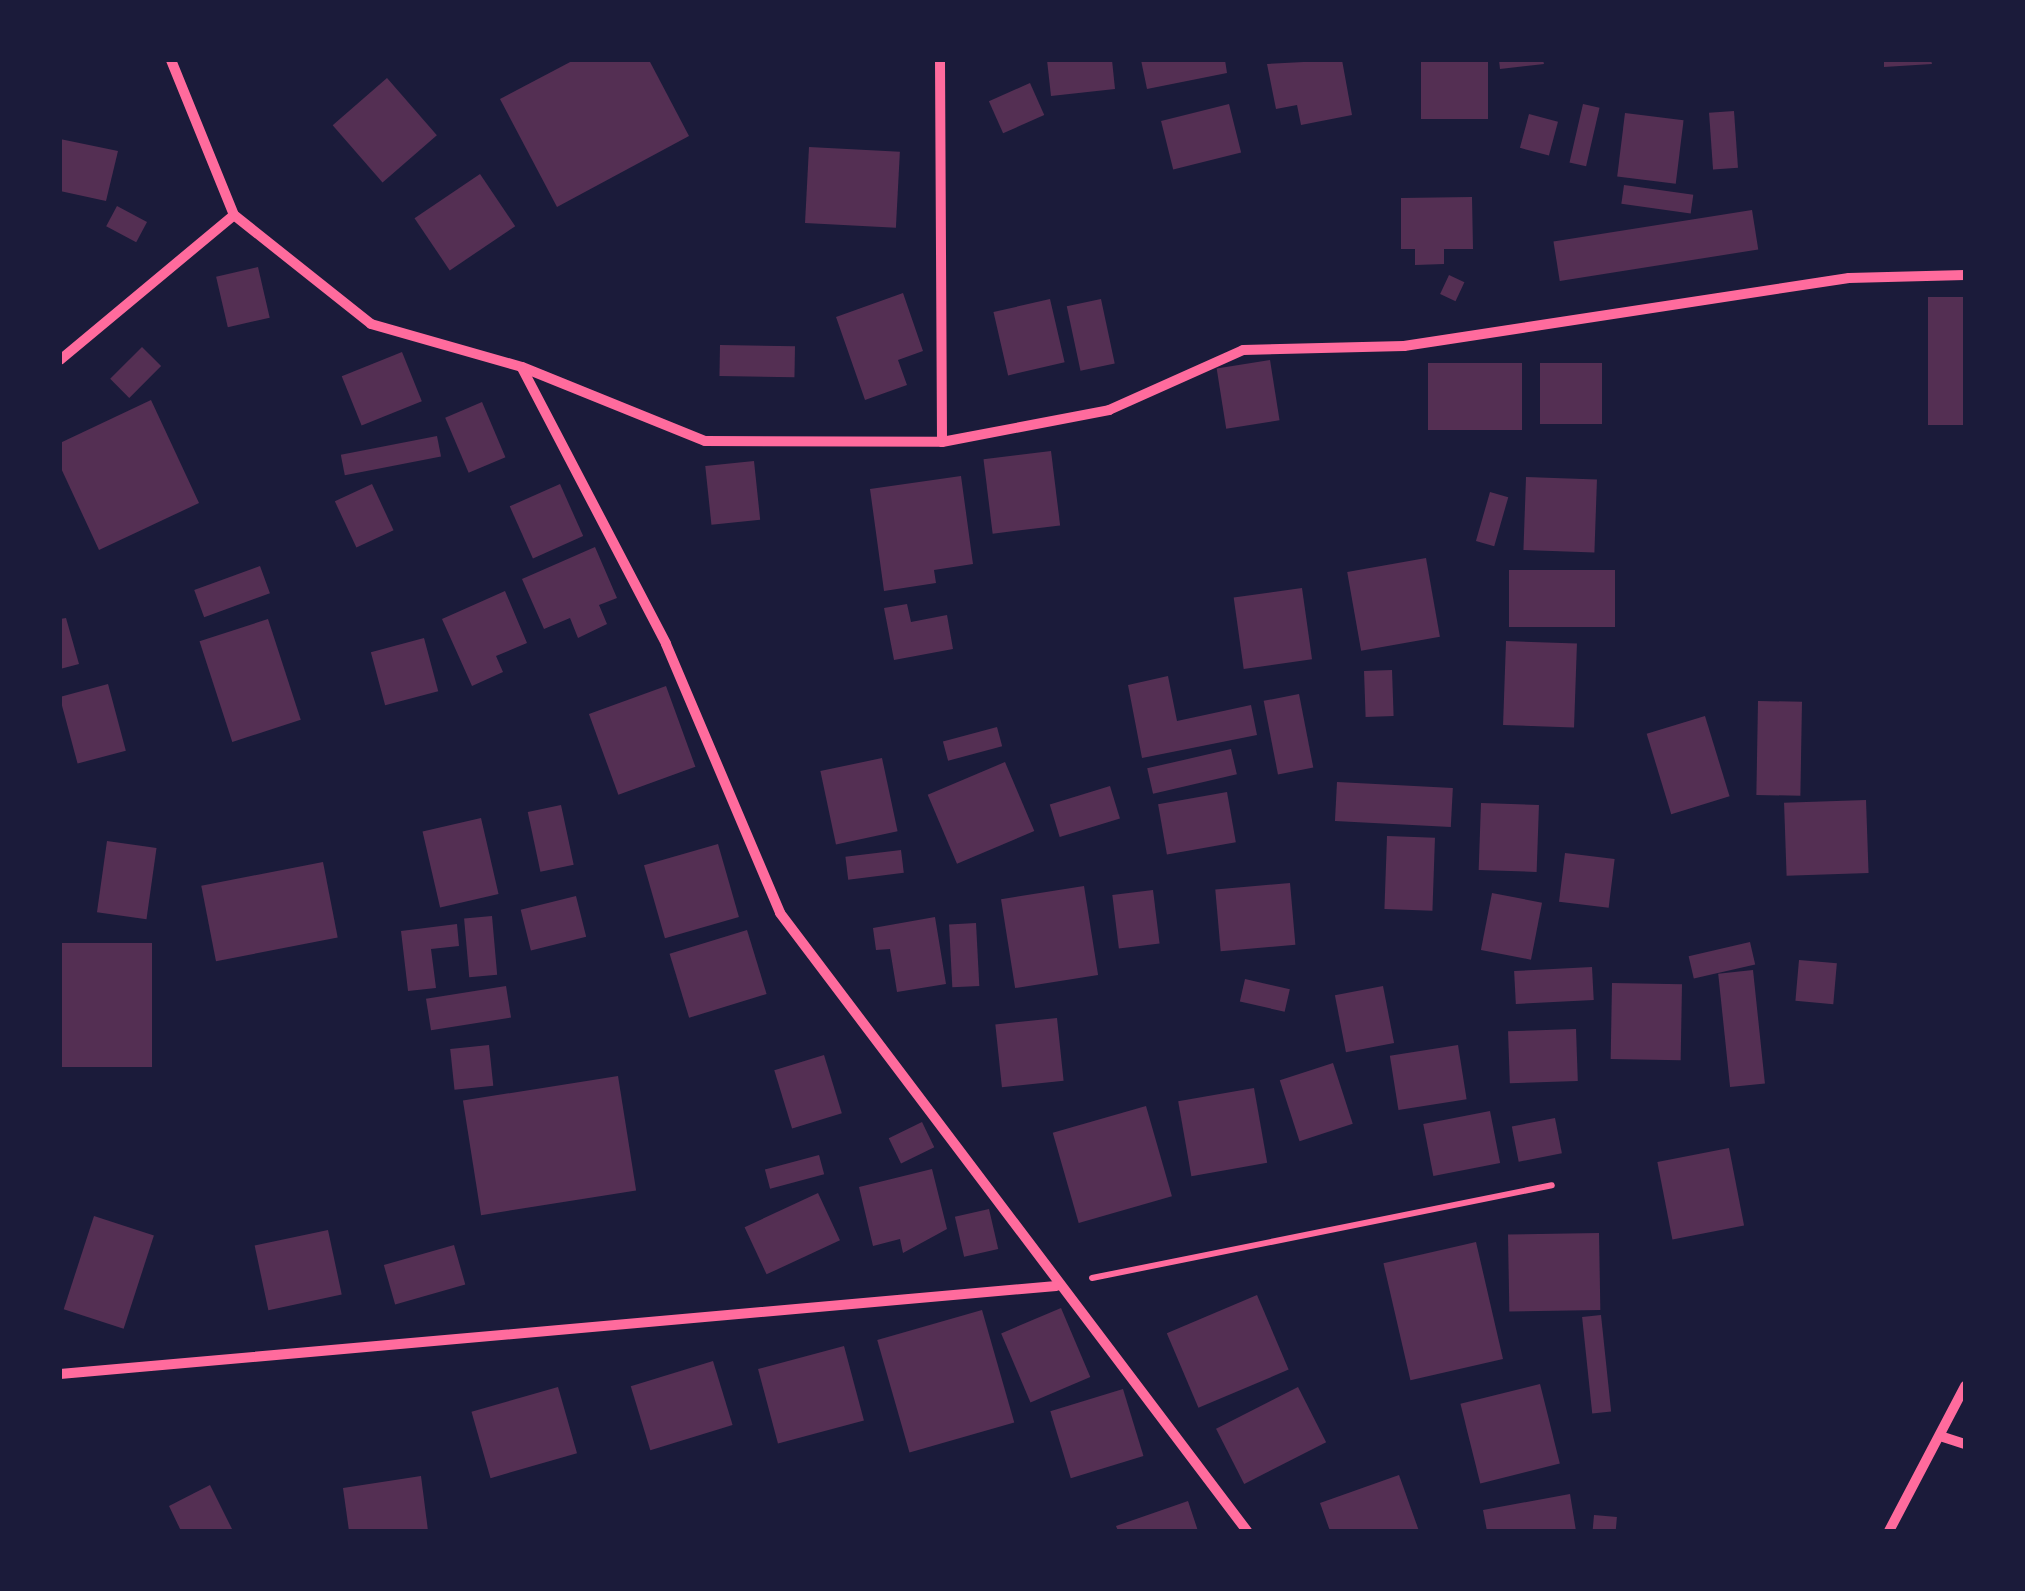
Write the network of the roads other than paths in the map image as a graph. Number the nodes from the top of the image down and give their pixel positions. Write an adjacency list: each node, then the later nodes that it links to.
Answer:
1 (171, 60): 3 (street)
2 (940, 60): 7 (street)
3 (234, 215): 5 (street); 6 (street)
4 (1965, 275): 7 (street)
5 (60, 360)
6 (522, 367): 7 (street); 8 (street)
7 (942, 442)
8 (1056, 1286): 9 (street); 13 (street)
9 (60, 1374)
10 (1965, 1386): 11 (street)
11 (1940, 1436): 12 (street); 14 (street)
12 (1965, 1444)
13 (1246, 1531)
14 (1888, 1531)

